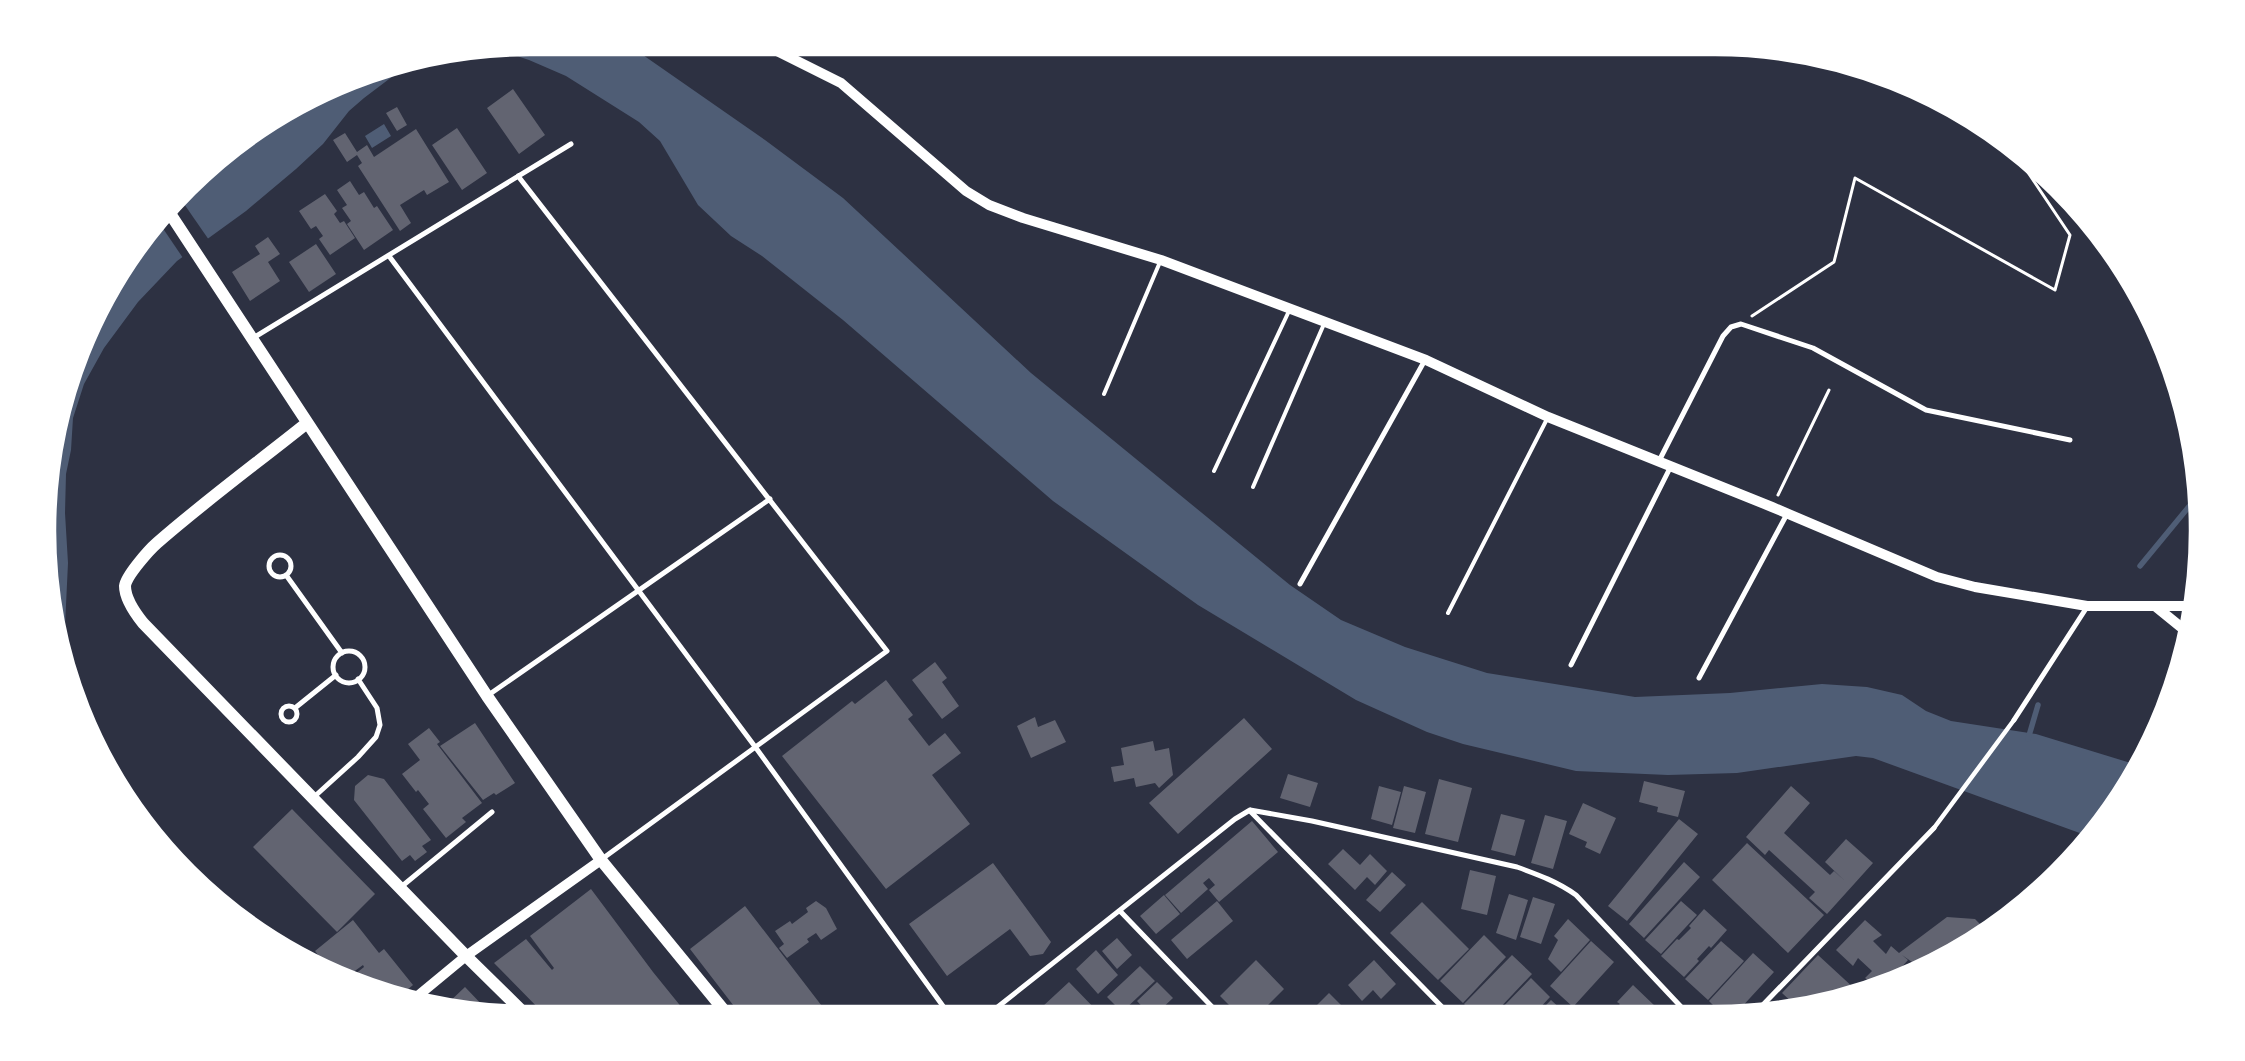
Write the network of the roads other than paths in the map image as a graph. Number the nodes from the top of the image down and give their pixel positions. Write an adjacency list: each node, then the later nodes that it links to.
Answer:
1 (785, 55): 6 (main road)
2 (571, 144): 3 (street)
3 (518, 176): 5 (street); 19 (street)
4 (172, 218): 9 (main road)
5 (389, 256): 9 (street); 23 (street)
6 (1161, 260): 7 (main road); 11 (lane)
7 (1290, 309): 8 (main road); 17 (lane)
8 (1325, 322): 10 (main road); 18 (lane)
9 (252, 338): 13 (main road)
10 (1426, 360): 12 (main road); 22 (street)
11 (1104, 394)
12 (1548, 417): 15 (main road); 27 (lane)
13 (307, 423): 34 (main road); 38 (main road)
14 (2070, 440): 15 (street)
15 (1659, 461): 16 (main road)
16 (1671, 466): 20 (main road); 30 (street)
17 (1214, 471)
18 (1254, 487)
19 (770, 499): 23 (street); 37 (street)
20 (1787, 513): 24 (main road); 32 (street)
21 (286, 575): 21 (street); 29 (street)
22 (1300, 584)
23 (640, 591): 34 (street); 37 (street)
24 (2087, 606): 25 (main road); 36 (street)
25 (2155, 606): 26 (main road); 28 (main road)
26 (2184, 606)
27 (1448, 612)
28 (2180, 626)
29 (342, 653): 31 (street); 33 (street)
30 (1571, 665)
31 (336, 675): 33 (street); 35 (street)
32 (1699, 678)
33 (358, 679): 38 (street)
34 (487, 696): 42 (main road)
35 (295, 708)
36 (2014, 720): 41 (street)
37 (756, 748): 42 (street); 50 (street)
38 (313, 797): 43 (main road)
39 (1250, 810): 44 (street); 53 (street); 54 (street)
40 (492, 812): 43 (street)
41 (1934, 828): 47 (street)
42 (601, 860): 45 (main road); 49 (main road)
43 (400, 888): 45 (main road)
44 (1120, 911): 51 (street); 52 (street)
45 (466, 956): 46 (main road); 48 (main road)
46 (421, 993)
47 (1765, 1003)
48 (516, 1006)
49 (720, 1006)
50 (943, 1006)
51 (999, 1006)
52 (1211, 1006)
53 (1441, 1006)
54 (1680, 1006)

